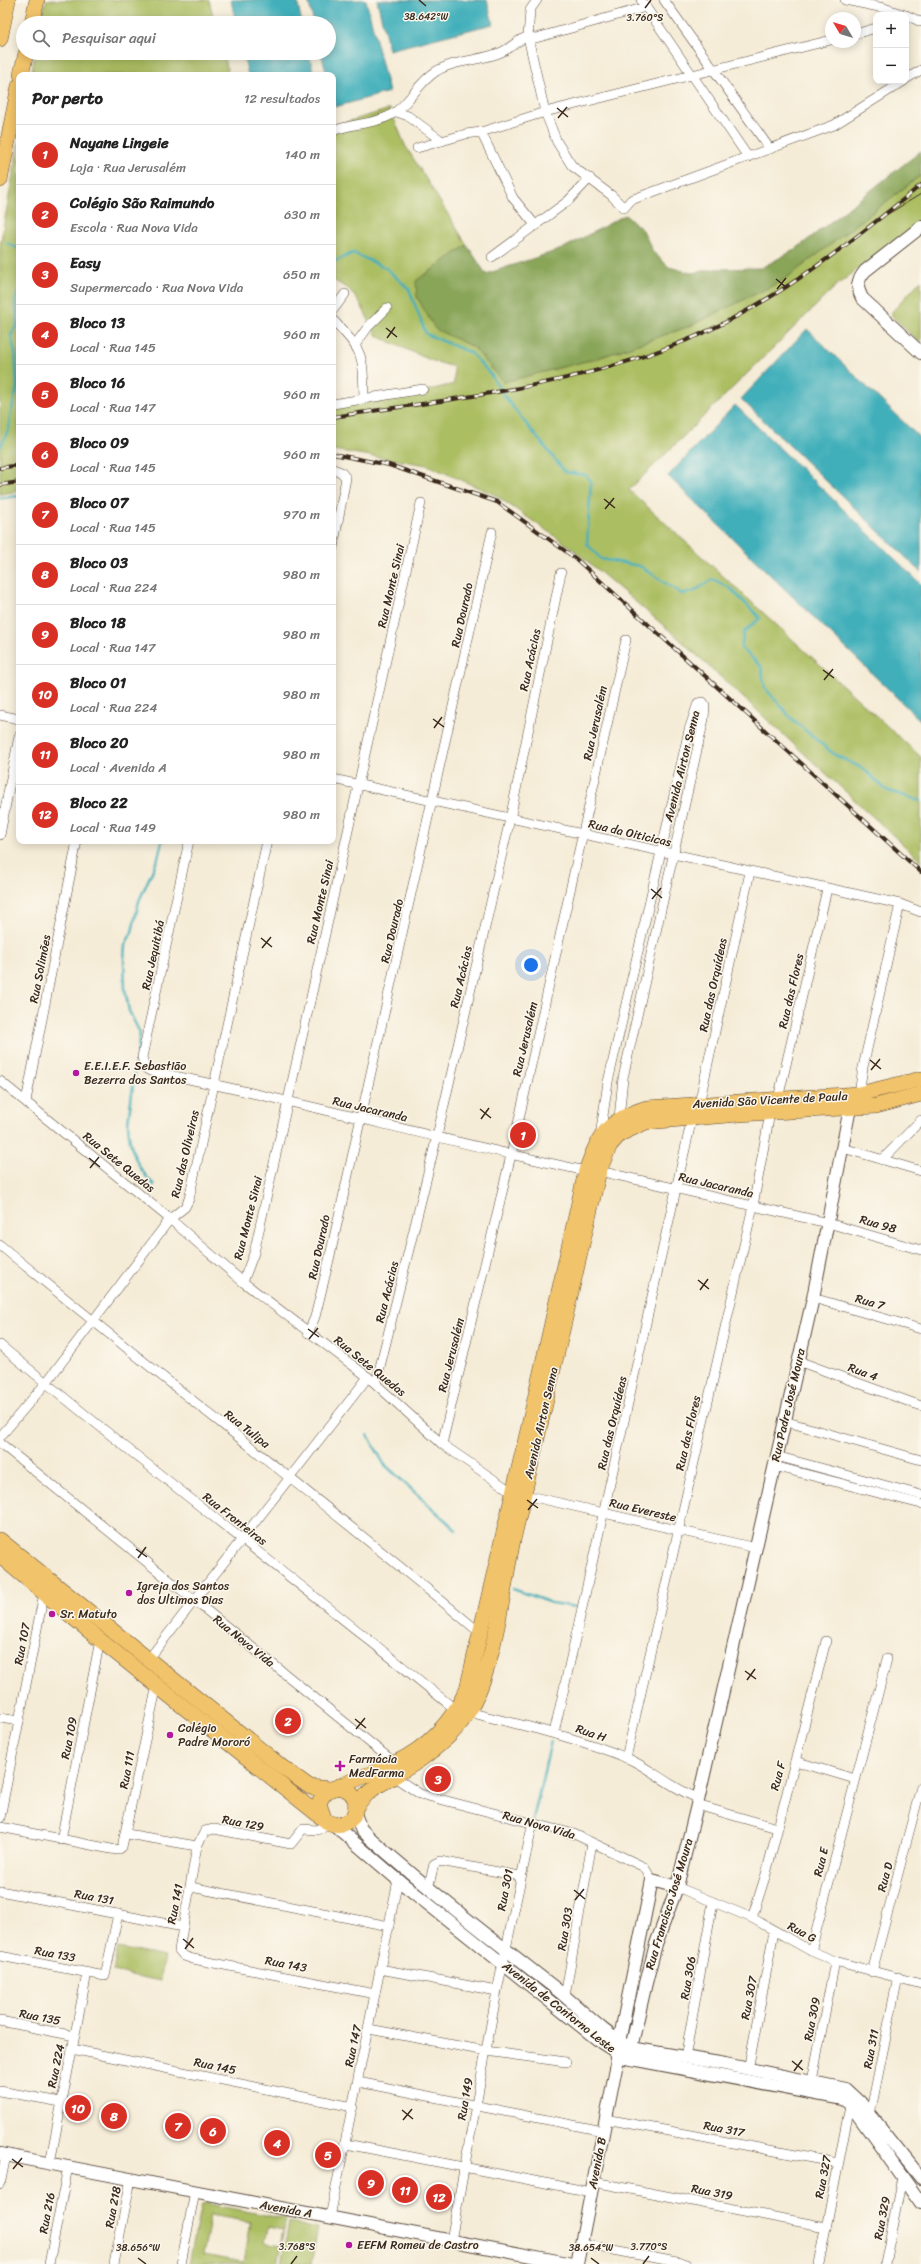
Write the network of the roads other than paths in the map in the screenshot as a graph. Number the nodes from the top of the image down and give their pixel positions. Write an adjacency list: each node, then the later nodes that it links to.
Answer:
1 (8, 0): 12 (main road)
2 (36, 0): 7 (main road)
3 (536, 0): 11 (street)
4 (664, 0): 15 (street)
5 (845, 0): 8 (street)
6 (643, 4): 11 (street); 18 (street)
7 (33, 16)
8 (912, 18)
9 (873, 29): 10 (street)
10 (861, 32)
11 (528, 37): 22 (street); 23 (street)
12 (0, 39)
13 (825, 41): 15 (street)
14 (24, 60): 17 (main road)
15 (714, 69): 18 (street); 28 (street)
16 (921, 70): 19 (street)
17 (22, 72)
18 (692, 75): 23 (street); 29 (street)
19 (909, 78)
20 (899, 84): 28 (street)
21 (16, 101): 31 (main road)
22 (396, 112): 24 (street); 26 (street)
23 (545, 112): 25 (street); 30 (street)
24 (336, 130)
25 (481, 132): 26 (street); 32 (street)
26 (442, 141): 27 (street)
27 (417, 148)
28 (770, 149): 29 (street)
29 (748, 157): 30 (street)
30 (590, 178): 32 (street)
31 (0, 180)
32 (536, 226): 34 (street)
33 (921, 227): 40 (street)
34 (492, 257)
35 (345, 294): 36 (street)
36 (336, 306)
37 (387, 308): 39 (street)
38 (336, 323): 39 (street)
39 (355, 345): 42 (street)
40 (921, 354)
41 (423, 389): 42 (street)
42 (364, 398): 43 (street)
43 (336, 403)
44 (336, 470): 46 (street)
45 (421, 503): 54 (street, Rua Monte Sinai)
46 (336, 532)
47 (492, 532): 55 (street, Rua Dourado)
48 (561, 573): 56 (street, Rua Acácias)
49 (626, 640): 57 (street, Rua Jerusalém)
50 (0, 715): 51 (street)
51 (16, 718)
52 (16, 752): 58 (street)
53 (336, 780): 54 (street, Rua da Oiticicas)
54 (358, 784): 55 (street, Rua da Oiticicas); 78 (street, Rua Monte Sinai)
55 (434, 801): 56 (street, Rua da Oiticicas); 85 (street, Rua Dourado)
56 (510, 819): 57 (street, Rua da Oiticicas); 88 (street, Rua Acácias)
57 (583, 834): 62 (street, Rua da Oiticicas); 91 (street, Rua Jerusalém)
58 (0, 835)
59 (76, 844): 77 (street, Rua Solimões)
60 (188, 844): 70 (street, Rua Jequitibá)
61 (267, 844): 73 (street, Rua das Oliveiras)
62 (661, 852): 63 (street, Rua da Oiticicas); 63 (street, Avenida Airton Senna); 68 (street, Avenida Airton Senna)
63 (672, 854): 64 (street, Rua da Oiticicas); 69 (street, Avenida Airton Senna)
64 (750, 872): 65 (street, Rua da Oiticicas); 79 (street, Rua das Orquídeas)
65 (827, 889): 66 (street, Rua da Oiticicas); 76 (street, Rua das Flores)
66 (900, 904): 67 (street, Rua da Oiticicas); 74 (street)
67 (921, 912)
68 (634, 976): 69 (street); 89 (street, Avenida Airton Senna)
69 (644, 979): 83 (street, Avenida Airton Senna)
70 (150, 1071): 73 (street, Rua Jacaranda)
71 (921, 1079): 74 (main road, Avenida São Vicente de Paula)
72 (0, 1081): 77 (street, Rua Sete Quedas)
73 (213, 1084): 78 (street, Rua Jacaranda); 97 (street, Rua das Oliveiras)
74 (859, 1094): 76 (main road, Avenida São Vicente de Paula)
75 (921, 1094): 81 (main road, Avenida São Vicente de Paula)
76 (778, 1099): 80 (main road, Avenida São Vicente de Paula)
77 (26, 1101): 97 (street, Rua Sete Quedas)
78 (288, 1102): 85 (street, Rua Jacaranda); 101 (street, Rua Monte Sinai)
79 (699, 1104): 80 (main road, Avenida São Vicente de Paula); 83 (main road, Avenida São Vicente de Paula)
80 (738, 1108): 82 (main road, Avenida São Vicente de Paula); 84 (main road, Avenida São Vicente de Paula)
81 (850, 1108): 82 (main road, Avenida São Vicente de Paula); 90 (street, Rua Padre José Moura)
82 (770, 1113): 96 (street, Rua das Flores)
83 (619, 1118): 89 (main road, Avenida Airton Senna)
84 (692, 1118): 87 (main road, Avenida São Vicente de Paula); 95 (street, Rua das Orquídeas)
85 (361, 1120): 88 (street, Rua Jacaranda); 105 (street, Rua Dourado)
86 (921, 1120): 92 (street)
87 (620, 1134): 93 (main road, Avenida Airton Senna)
88 (437, 1136): 91 (street, Rua Jacaranda); 110 (street, Rua Acácias)
89 (600, 1136): 93 (main road, Avenida Airton Senna)
90 (843, 1148): 92 (street); 98 (street, Rua Padre José Moura)
91 (511, 1155): 93 (street, Rua Jacaranda); 115 (street, Rua Jerusalém)
92 (882, 1160): 94 (street)
93 (592, 1171): 95 (street, Rua Jacaranda); 122 (main road, Avenida Airton Senna)
94 (921, 1171)
95 (677, 1188): 96 (street, Rua Jacaranda); 126 (street, Rua das Orquídeas)
96 (752, 1206): 98 (street, Rua Jacaranda); 127 (street, Rua das Flores)
97 (170, 1219): 101 (street, Rua Sete Quedas); 103 (street, Rua das Oliveiras)
98 (828, 1223): 100 (street, Rua 98); 102 (street, Rua Padre José Moura)
99 (0, 1245): 103 (street, Rua Tulipa)
100 (921, 1250)
101 (244, 1282): 105 (street, Rua Sete Quedas)
102 (813, 1298): 104 (street, Rua 7); 107 (street, Rua Padre José Moura)
103 (92, 1321): 109 (street, Rua das Oliveiras); 119 (street, Rua Tulipa)
104 (921, 1329)
105 (308, 1333): 108 (street, Rua Sete Quedas)
106 (0, 1345): 109 (street, Rua Fronteiras)
107 (798, 1361): 111 (street, Rua 4); 112 (street, Rua Padre José Moura)
108 (368, 1377): 110 (street, Rua Sete Quedas); 119 (street)
109 (46, 1383): 113 (street, Rua das Oliveiras); 129 (street, Rua Fronteiras)
110 (376, 1383): 115 (street, Rua Sete Quedas)
111 (921, 1406)
112 (784, 1420): 116 (street); 117 (street, Rua Padre José Moura)
113 (0, 1437)
114 (0, 1443): 133 (street, Rua Nova Vida)
115 (442, 1444): 122 (street, Rua Sete Quedas)
116 (921, 1460)
117 (775, 1461): 118 (street); 120 (street); 130 (street, Rua Padre José Moura)
118 (840, 1473): 120 (street); 121 (street)
119 (290, 1479): 129 (street); 134 (street, Rua Tulipa)
120 (837, 1484): 124 (street)
121 (898, 1489): 123 (street); 124 (street)
122 (519, 1494): 126 (street, Rua Evereste); 134 (main road, Avenida Airton Senna); 141 (main road, Avenida Airton Senna)
123 (921, 1495)
124 (895, 1499): 125 (street)
125 (921, 1504)
126 (604, 1514): 127 (street, Rua Evereste); 144 (street, Rua das Orquídeas)
127 (678, 1531): 130 (street, Rua Evereste); 145 (street, Rua das Flores)
128 (0, 1540): 138 (main road)
129 (242, 1540): 133 (street); 141 (street, Rua Fronteiras)
130 (756, 1548): 140 (street, Rua Padre José Moura)
131 (0, 1556): 132 (main road, Avenida de Contorno Leste)
132 (44, 1593): 135 (main road, Avenida de Contorno Leste); 143 (street, Rua 107)
133 (194, 1601): 138 (street); 147 (street, Rua Nova Vida)
134 (479, 1632): 141 (main road, Avenida Airton Senna)
135 (100, 1640): 139 (main road, Avenida de Contorno Leste); 160 (street, Rua 109)
136 (826, 1640): 146 (street, Rua F)
137 (887, 1659): 148 (street, Rua E)
138 (148, 1660): 151 (main road)
139 (157, 1685): 155 (main road, Avenida de Contorno Leste); 159 (street, Rua 111)
140 (720, 1702): 152 (street, Rua Francisco José Moura)
141 (462, 1712): 144 (street, Rua H); 147 (main road, Avenida Airton Senna)
142 (0, 1718): 143 (street)
143 (19, 1721): 149 (street, Rua 107)
144 (554, 1733): 145 (street, Rua H)
145 (626, 1758): 152 (street, Rua H)
146 (795, 1762): 148 (street); 158 (street, Rua F)
147 (394, 1770): 151 (main road, Avenida Airton Senna); 153 (main road, Avenida Airton Senna); 156 (street, Rua Nova Vida)
148 (855, 1779): 177 (street, Rua E)
149 (4, 1786): 154 (street, Rua 107)
150 (921, 1787): 183 (street, Rua D)
151 (332, 1788): 153 (main road); 155 (main road)
152 (698, 1802): 158 (street, Rua H); 167 (street, Rua Francisco José Moura)
153 (356, 1810): 155 (main road); 168 (street, Avenida de Contorno Leste)
154 (0, 1818)
155 (329, 1822): 162 (street, Rua 129); 164 (street, Avenida de Contorno Leste)
156 (533, 1822): 161 (street, Rua Nova Vida); 163 (street, Rua 301)
157 (0, 1827): 160 (street)
158 (776, 1828): 172 (street, Rua F)
159 (127, 1834): 160 (street, Rua 111); 162 (street)
160 (61, 1840)
161 (592, 1843): 165 (street, Rua Nova Vida); 189 (street, Rua 303)
162 (197, 1846): 166 (street, Rua 141)
163 (520, 1876): 168 (street); 176 (street, Rua 301)
164 (398, 1880): 173 (street, Rua 147); 181 (street, Avenida de Contorno Leste)
165 (652, 1880): 167 (street); 195 (street, Rua Francisco José Moura)
166 (191, 1887): 173 (street); 174 (street, Rua 141)
167 (677, 1887): 170 (street, Rua G); 195 (street, Rua Francisco José Moura)
168 (428, 1889): 176 (street, Avenida de Contorno Leste)
169 (0, 1891): 171 (street, Rua 131)
170 (713, 1902): 172 (street, Rua G); 196 (street, Rua 306)
171 (118, 1914): 174 (street, Rua 131); 184 (street, Rua 133)
172 (752, 1918): 175 (street, Rua G)
173 (389, 1926): 182 (street, Rua 147)
174 (183, 1927): 179 (street, Rua 141)
175 (774, 1931): 177 (street, Rua G); 198 (street, Rua 307)
176 (506, 1950): 181 (street, Rua 301); 189 (street, Avenida de Contorno Leste)
177 (811, 1951): 180 (street, Rua G)
178 (0, 1956): 184 (street, Rua 133)
179 (192, 1959): 188 (street, Rua 143)
180 (835, 1961): 183 (street, Rua G); 199 (street, Rua 309)
181 (503, 1963): 187 (street, Rua 149); 195 (street, Avenida de Contorno Leste)
182 (380, 1969): 187 (street); 188 (street, Rua 147)
183 (872, 1972): 185 (street, Rua G)
184 (87, 1973): 192 (street, Rua 224)
185 (898, 1978): 186 (street, Rua G); 207 (street, Rua 311)
186 (921, 1984)
187 (497, 1991): 194 (street, Rua 149)
188 (375, 1994): 191 (street, Rua 147)
189 (566, 1996): 195 (street, Avenida de Contorno Leste)
190 (0, 2021): 192 (street, Rua 135)
191 (369, 2029): 194 (street); 200 (street, Rua 147)
192 (75, 2036): 193 (street, Rua 224)
193 (72, 2049): 203 (street, Rua 224); 205 (street, Rua 145)
194 (486, 2051): 197 (street); 204 (street, Rua 149)
195 (622, 2053): 196 (street, Avenida de Contorno Leste); 202 (street, Avenida de Contorno Leste); 206 (street, Avenida B)
196 (685, 2058): 198 (street, Avenida de Contorno Leste)
197 (566, 2062)
198 (748, 2070): 199 (street, Avenida de Contorno Leste)
199 (812, 2081): 202 (street, Avenida de Contorno Leste)
200 (358, 2082): 204 (street); 205 (street, Rua 147)
201 (0, 2091): 203 (street)
202 (851, 2099): 207 (street, Avenida de Contorno Leste); 212 (street, Rua 327)
203 (61, 2102): 211 (street, Rua 224)
204 (476, 2105): 208 (street); 214 (street, Rua 149)
205 (353, 2107): 209 (street, Rua 147)
206 (606, 2119): 208 (street, Avenida B); 212 (street, Rua 317)
207 (866, 2119): 215 (street, Avenida de Contorno Leste); 216 (street, Avenida de Contorno Leste)
208 (603, 2132): 219 (street, Avenida B)
209 (346, 2144): 214 (street, Rua 319); 222 (street, Rua 147)
210 (3, 2154): 211 (street, Avenida A); 218 (street)
211 (50, 2163): 213 (street, Avenida A)
212 (838, 2163): 223 (street, Rua 327)
213 (68, 2167): 217 (street, Avenida A); 226 (street, Rua 216)
214 (464, 2167): 219 (street, Rua 319); 224 (street, Rua 149)
215 (902, 2177): 221 (street, Avenida de Contorno Leste); 233 (street, Rua 329)
216 (921, 2177)
217 (130, 2179): 220 (street, Avenida A); 227 (street, Rua 218)
218 (0, 2185)
219 (592, 2187): 223 (street, Rua 319); 225 (street, Avenida B)
220 (195, 2191): 222 (street, Avenida A); 228 (street)
221 (921, 2203)
222 (330, 2217): 224 (street, Avenida A)
223 (826, 2227): 232 (street, Rua 327)
224 (451, 2240): 229 (street, Avenida A)
225 (582, 2244): 230 (street, Avenida B); 231 (street)
226 (49, 2264)
227 (114, 2264)
228 (181, 2264)
229 (573, 2264)
230 (577, 2264)
231 (687, 2264)
232 (819, 2264)
233 (885, 2264)

